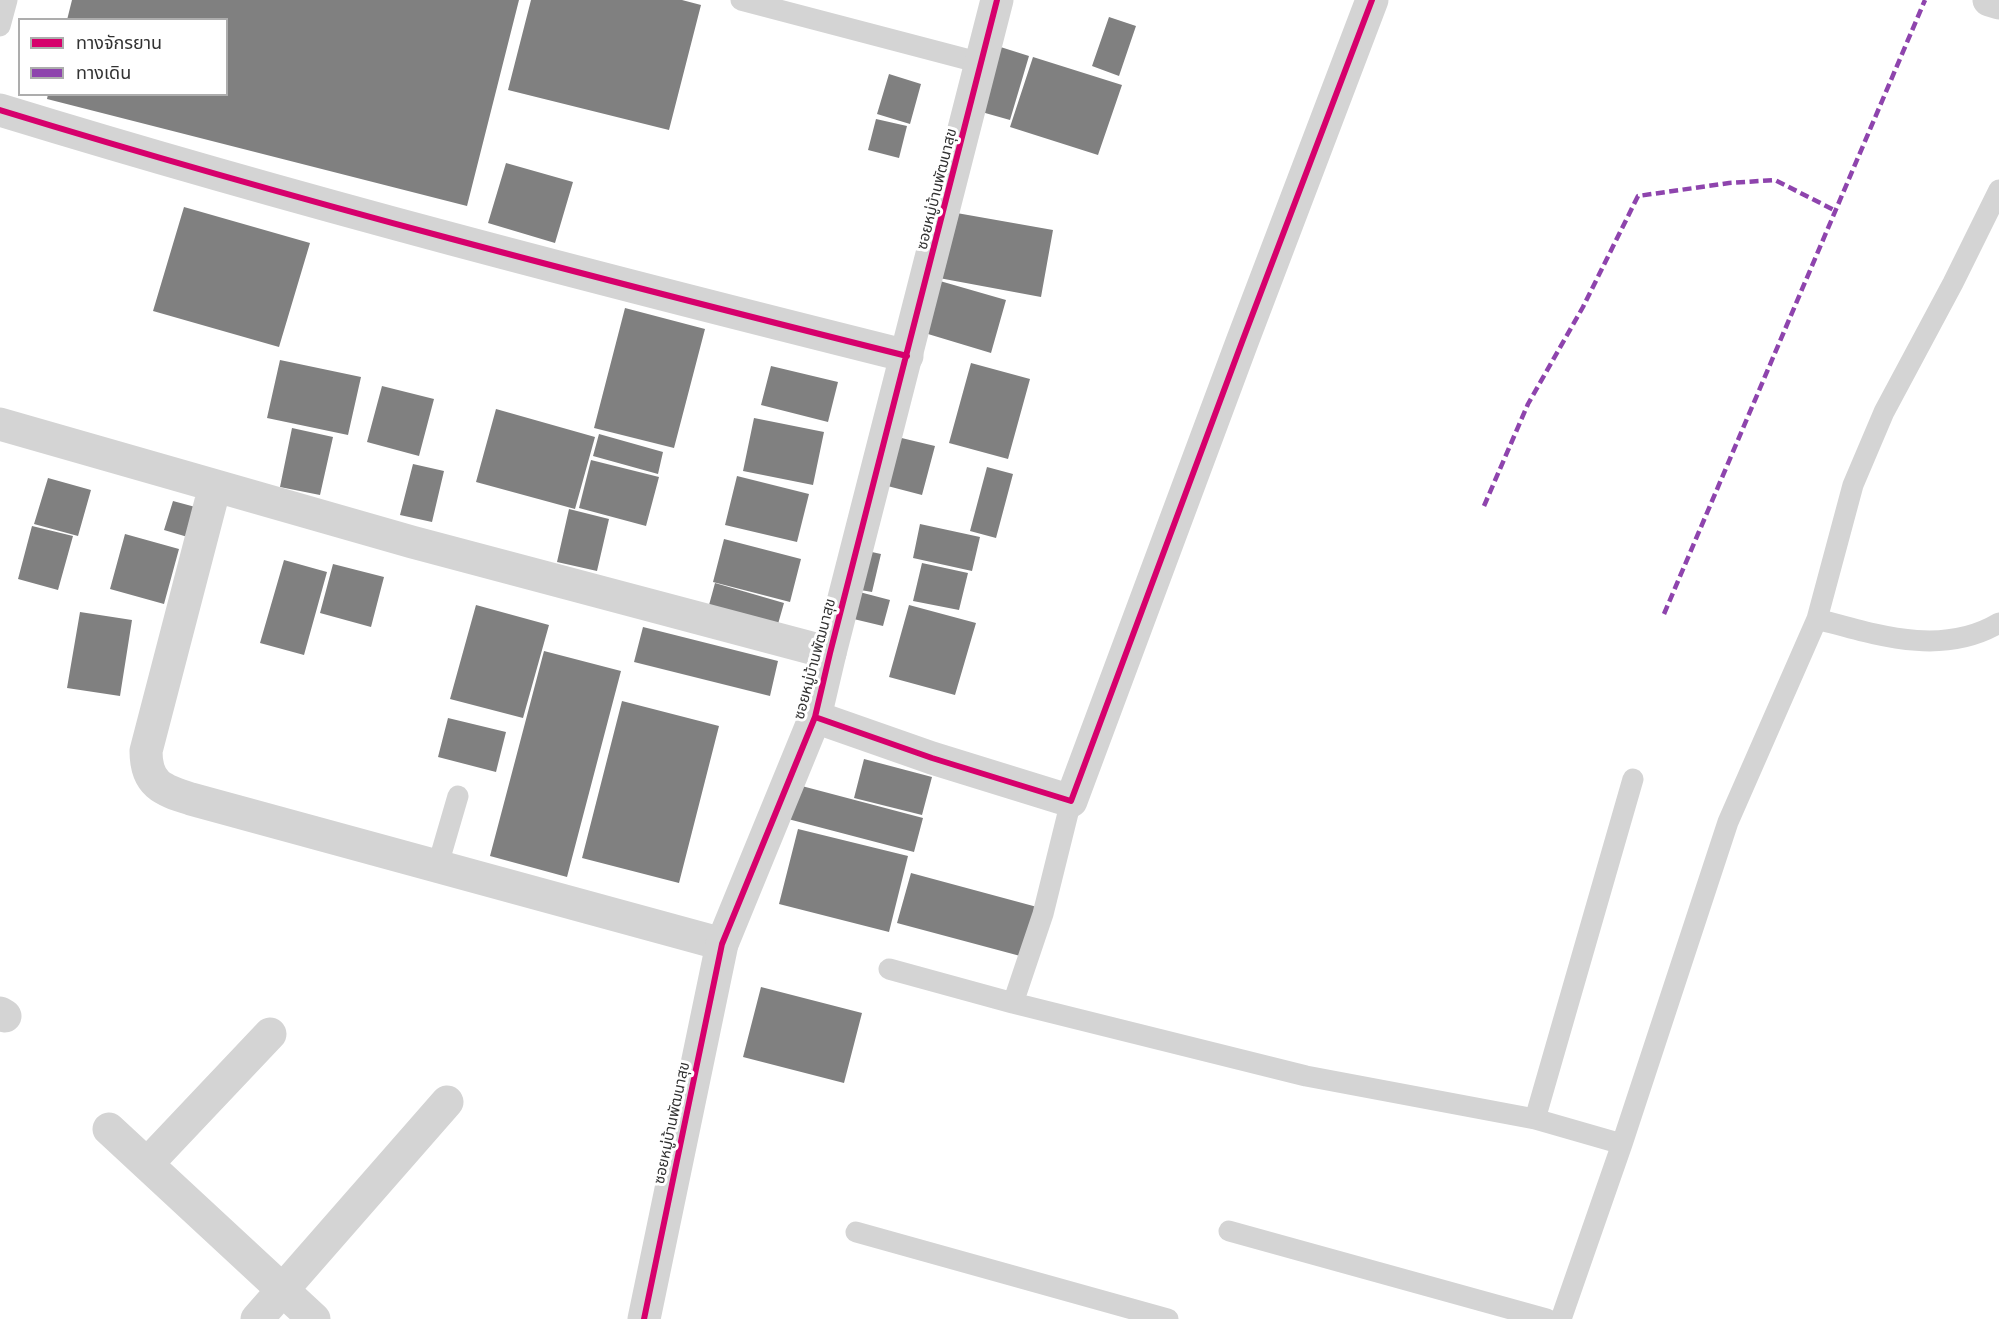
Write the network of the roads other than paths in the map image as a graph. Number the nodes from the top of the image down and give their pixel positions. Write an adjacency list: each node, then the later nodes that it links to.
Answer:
1 (7, 0): 7 (lane)
2 (741, 0): 8 (lane)
3 (998, 0): 8 (street, ซอยหมู่บ้านพัฒนาสุข)
4 (1372, 0): 20 (street)
5 (1989, 0): 6 (street)
6 (1999, 3)
7 (0, 26)
8 (981, 63): 11 (street, ซอยหมู่บ้านพัฒนาสุข)
9 (0, 110): 11 (street)
10 (1999, 190): 14 (lane)
11 (907, 356): 16 (street, ซอยหมู่บ้านพัฒนาสุข)
12 (0, 424): 13 (street)
13 (215, 486): 16 (street); 21 (street)
14 (1818, 619): 15 (lane); 29 (lane)
15 (1999, 623)
16 (830, 652): 17 (street, ซอยหมู่บ้านพัฒนาสุข)
17 (815, 717): 20 (street); 22 (street, ซอยหมู่บ้านพัฒนาสุข)
18 (1633, 779): 27 (lane)
19 (458, 796): 21 (lane)
20 (1071, 801): 24 (lane)
21 (438, 868): 22 (street)
22 (722, 944): 36 (street, ซอยหมู่บ้านพัฒนาสุข)
23 (889, 969): 24 (lane)
24 (1013, 1003): 27 (lane)
25 (270, 1034): 30 (street)
26 (447, 1102): 33 (street)
27 (1535, 1119): 29 (lane)
28 (109, 1129): 30 (street)
29 (1622, 1144): 39 (lane)
30 (147, 1164): 33 (street)
31 (1229, 1231): 38 (lane)
32 (856, 1232): 37 (lane)
33 (283, 1289): 34 (street); 35 (street)
34 (257, 1319)
35 (314, 1319)
36 (644, 1319)
37 (1168, 1319)
38 (1547, 1319)
39 (1561, 1319)

